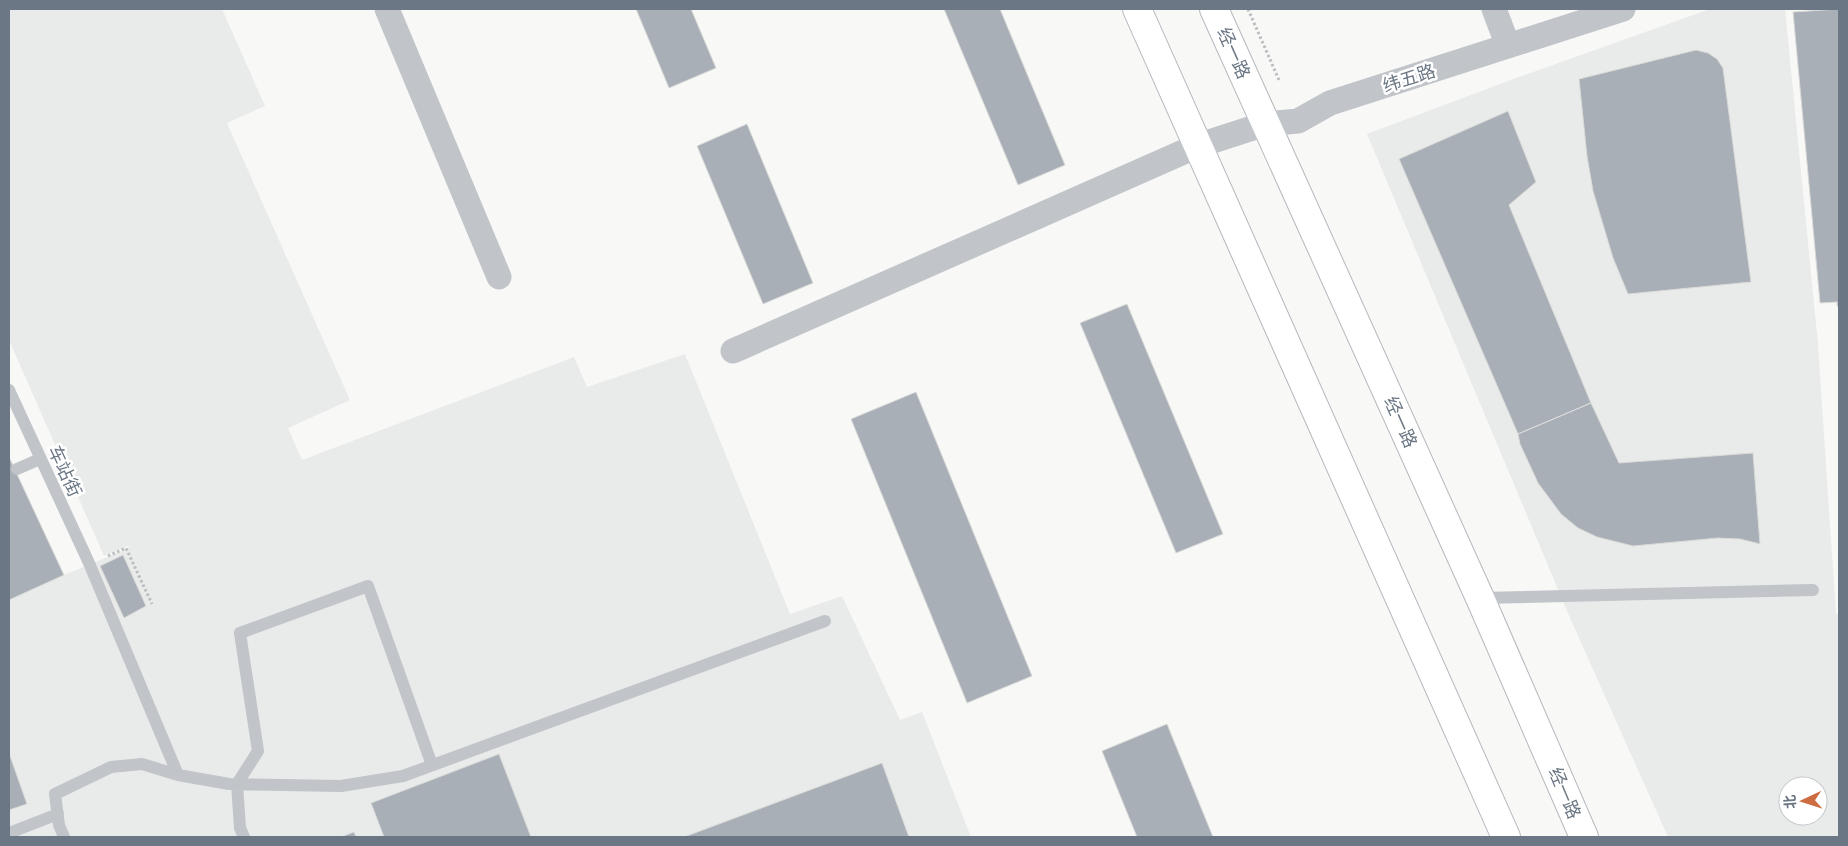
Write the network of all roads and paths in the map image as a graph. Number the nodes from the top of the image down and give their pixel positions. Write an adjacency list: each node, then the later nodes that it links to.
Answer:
1 (387, 9): 9 (street)
2 (1137, 9): 8 (main road)
3 (1214, 9): 7 (main road, 经一路)
4 (1494, 9): 6 (street)
5 (1623, 9): 6 (street, 纬五路)
6 (1508, 46): 7 (street, 纬五路)
7 (1266, 124): 8 (street, 纬五路); 16 (main road, 经一路)
8 (1197, 146): 10 (street, 纬五路); 26 (main road)
9 (499, 277)
10 (733, 351)
11 (9, 390): 12 (lane, 车站街)
12 (40, 458): 13 (lane); 14 (lane, 车站街)
13 (17, 469)
14 (89, 565): 17 (path); 20 (lane, 车站街)
15 (1813, 590): 16 (lane)
16 (1480, 598): 27 (main road, 经一路)
17 (152, 604)
18 (825, 621): 19 (lane)
19 (432, 765): 21 (lane); 21 (lane)
20 (178, 775): 21 (lane); 22 (lane)
21 (238, 784): 25 (lane)
22 (58, 814): 23 (lane); 24 (lane)
23 (9, 833)
24 (64, 837)
25 (244, 837)
26 (1506, 837)
27 (1584, 837)

